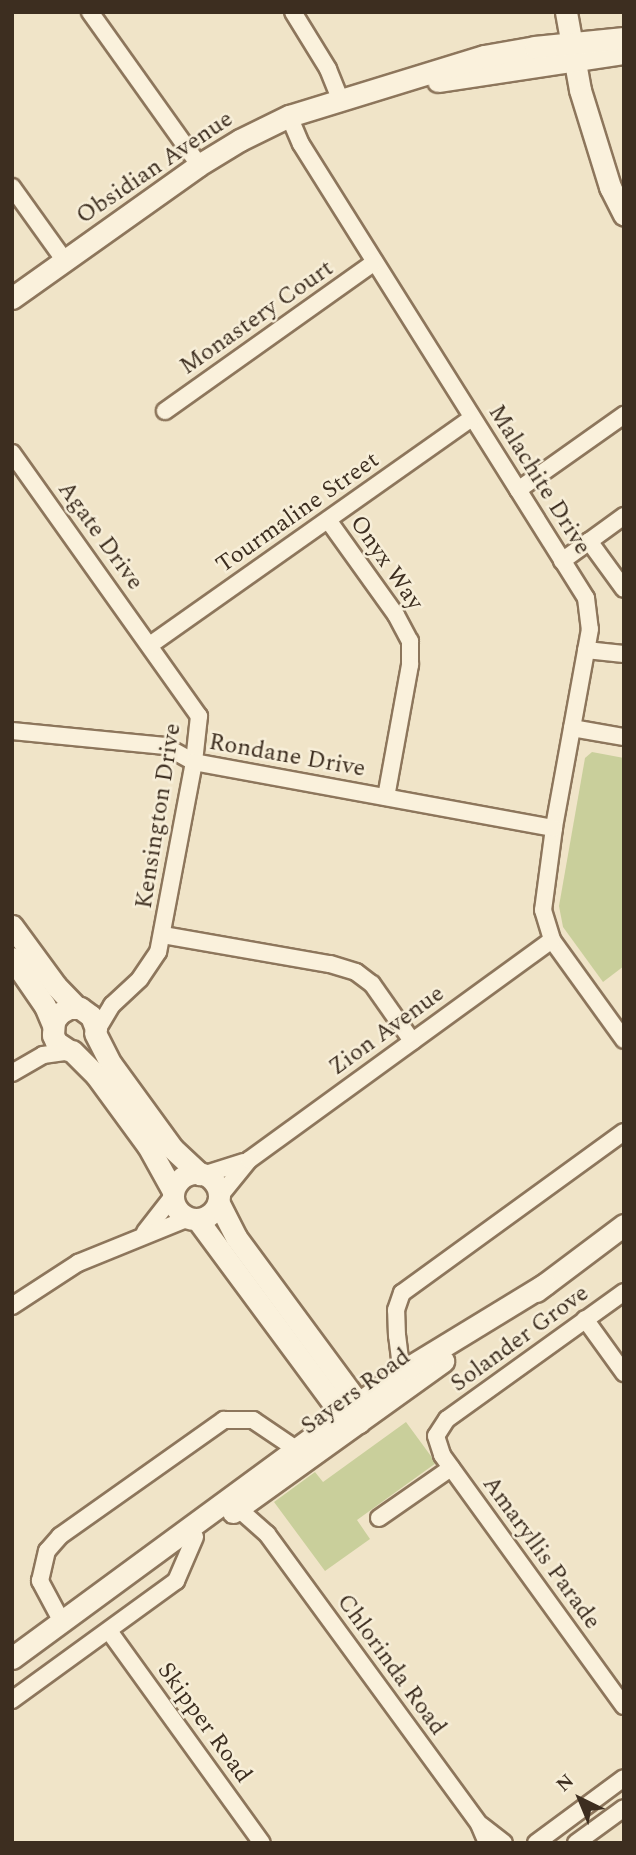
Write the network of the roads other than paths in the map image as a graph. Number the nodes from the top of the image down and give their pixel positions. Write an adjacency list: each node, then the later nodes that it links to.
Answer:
1 (90, 12): 9 (street)
2 (293, 12): 7 (street)
3 (566, 12): 5 (street)
4 (624, 38): 5 (street)
5 (572, 52): 6 (street); 7 (street, Obsidian Avenue); 11 (street)
6 (624, 53)
7 (341, 98): 8 (street, Obsidian Avenue)
8 (289, 116): 9 (street, Obsidian Avenue); 14 (street, Malachite Drive)
9 (199, 165): 13 (street, Obsidian Avenue)
10 (12, 187): 13 (street)
11 (617, 189): 12 (street)
12 (624, 215)
13 (65, 261): 15 (street, Obsidian Avenue)
14 (375, 262): 16 (street, Monastery Court); 18 (street, Malachite Drive)
15 (12, 298)
16 (165, 411)
17 (624, 415): 20 (street)
18 (472, 418): 20 (street, Malachite Drive); 22 (street, Tourmaline Street)
19 (12, 453): 26 (street, Agate Drive)
20 (518, 489): 24 (street, Malachite Drive)
21 (624, 516): 23 (street)
22 (328, 520): 26 (street, Tourmaline Street); 33 (street, Onyx Way)
23 (589, 541): 24 (street); 25 (street)
24 (562, 561): 27 (street, Malachite Drive)
25 (624, 589)
26 (150, 645): 32 (street, Kensington Drive)
27 (586, 650): 28 (street); 29 (street, Malachite Drive)
28 (624, 654)
29 (572, 729): 31 (street); 34 (street, Malachite Drive)
30 (12, 731): 32 (street, Rondane Drive)
31 (624, 737)
32 (194, 762): 33 (street, Rondane Drive); 36 (street, Kensington Drive)
33 (386, 797): 34 (street, Rondane Drive)
34 (554, 828): 37 (street, Malachite Drive)
35 (12, 926): 40 (street)
36 (163, 935): 39 (street, Kensington Drive); 44 (street)
37 (552, 940): 43 (street); 44 (street, Zion Avenue)
38 (12, 958): 41 (street)
39 (123, 993): 40 (street, Kensington Drive); 42 (street, Kensington Drive)
40 (78, 1008): 41 (street); 42 (street)
41 (52, 1026): 45 (street); 46 (street)
42 (95, 1031): 45 (street); 50 (street)
43 (624, 1040)
44 (412, 1041): 49 (street, Zion Avenue)
45 (70, 1050): 46 (street); 51 (street)
46 (27, 1062): 47 (street)
47 (12, 1073)
48 (624, 1132): 60 (street, Sayers Road)
49 (248, 1160): 50 (street, Zion Avenue); 52 (street, Zion Avenue)
50 (201, 1174): 51 (street); 52 (street)
51 (173, 1193): 53 (street); 55 (street)
52 (218, 1199): 53 (street); 61 (street)
53 (193, 1218): 55 (street); 61 (street)
54 (624, 1225): 60 (street, Sayers Road)
55 (144, 1234): 57 (street)
56 (624, 1292): 58 (street, Solander Grove)
57 (12, 1306)
58 (585, 1319): 59 (street); 62 (street, Solander Grove)
59 (624, 1373)
60 (411, 1376): 61 (street, Sayers Road)
61 (354, 1414): 63 (street, Sayers Road); 65 (street, Sayers Road)
62 (443, 1423): 64 (street, Amaryllis Parade)
63 (296, 1449): 65 (street, Sayers Road); 69 (street, Sayers Road)
64 (451, 1468): 66 (street); 72 (street, Amaryllis Parade)
65 (240, 1498): 67 (street, Sayers Road); 68 (street, Sayers Road); 76 (street, Chlorinda Road)
66 (379, 1518)
67 (195, 1537): 68 (street, Sayers Road); 70 (street)
68 (141, 1566): 69 (street, Sayers Road)
69 (62, 1622): 71 (street, Sayers Road)
70 (109, 1631): 73 (street); 77 (street, Skipper Road)
71 (12, 1657)
72 (621, 1697)
73 (12, 1700)
74 (624, 1778): 80 (street)
75 (624, 1808): 81 (street)
76 (479, 1824): 78 (street, Chlorinda Road); 79 (street, Chlorinda Road)
77 (253, 1840)
78 (487, 1843)
79 (504, 1843)
80 (536, 1843)
81 (576, 1843)

